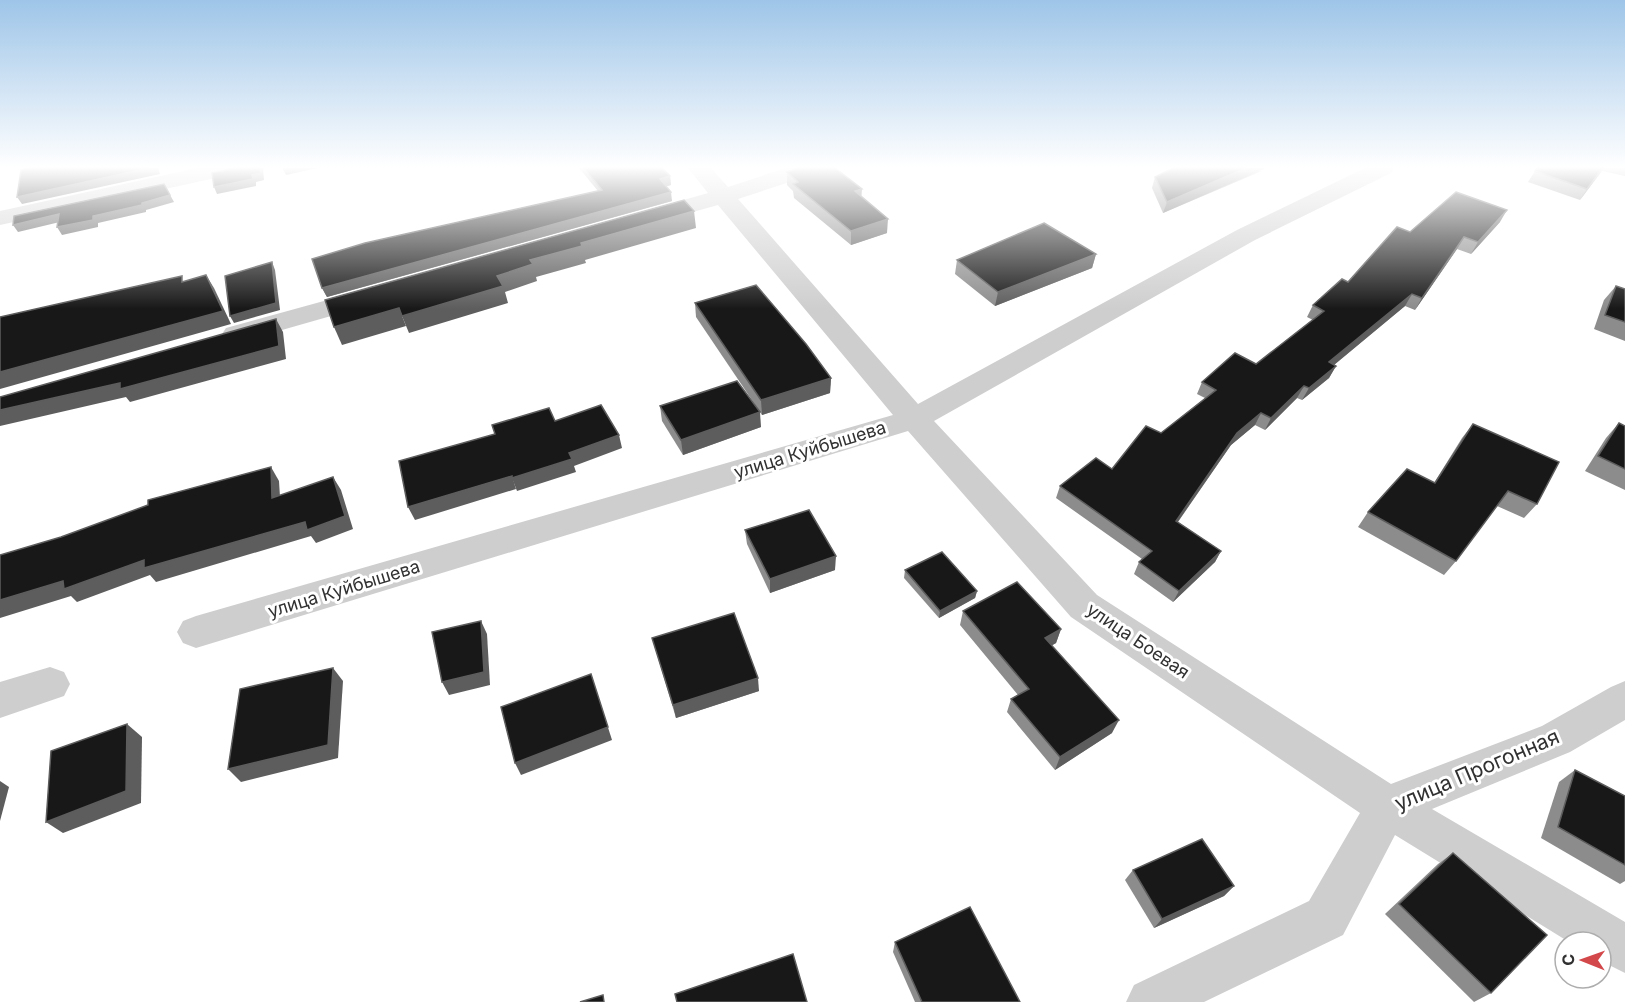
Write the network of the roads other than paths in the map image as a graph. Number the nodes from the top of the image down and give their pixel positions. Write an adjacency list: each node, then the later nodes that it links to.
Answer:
1 (15, 215): 5 (street)
2 (657, 215): 6 (street)
3 (740, 215): 9 (street, улица Боевая)
4 (1287, 215): 9 (street, улица Куйбышева)
5 (0, 218)
6 (621, 225)
7 (391, 290): 8 (street)
8 (219, 339)
9 (914, 419): 10 (street, улица Куйбышева); 14 (street, улица Боевая)
10 (196, 632)
11 (50, 684): 13 (street)
12 (1625, 699): 14 (street, улица Прогонная)
13 (0, 700)
14 (1387, 806): 15 (street, улица Боевая); 16 (street, улица Прогонная)
15 (1625, 949)
16 (1151, 1002)

